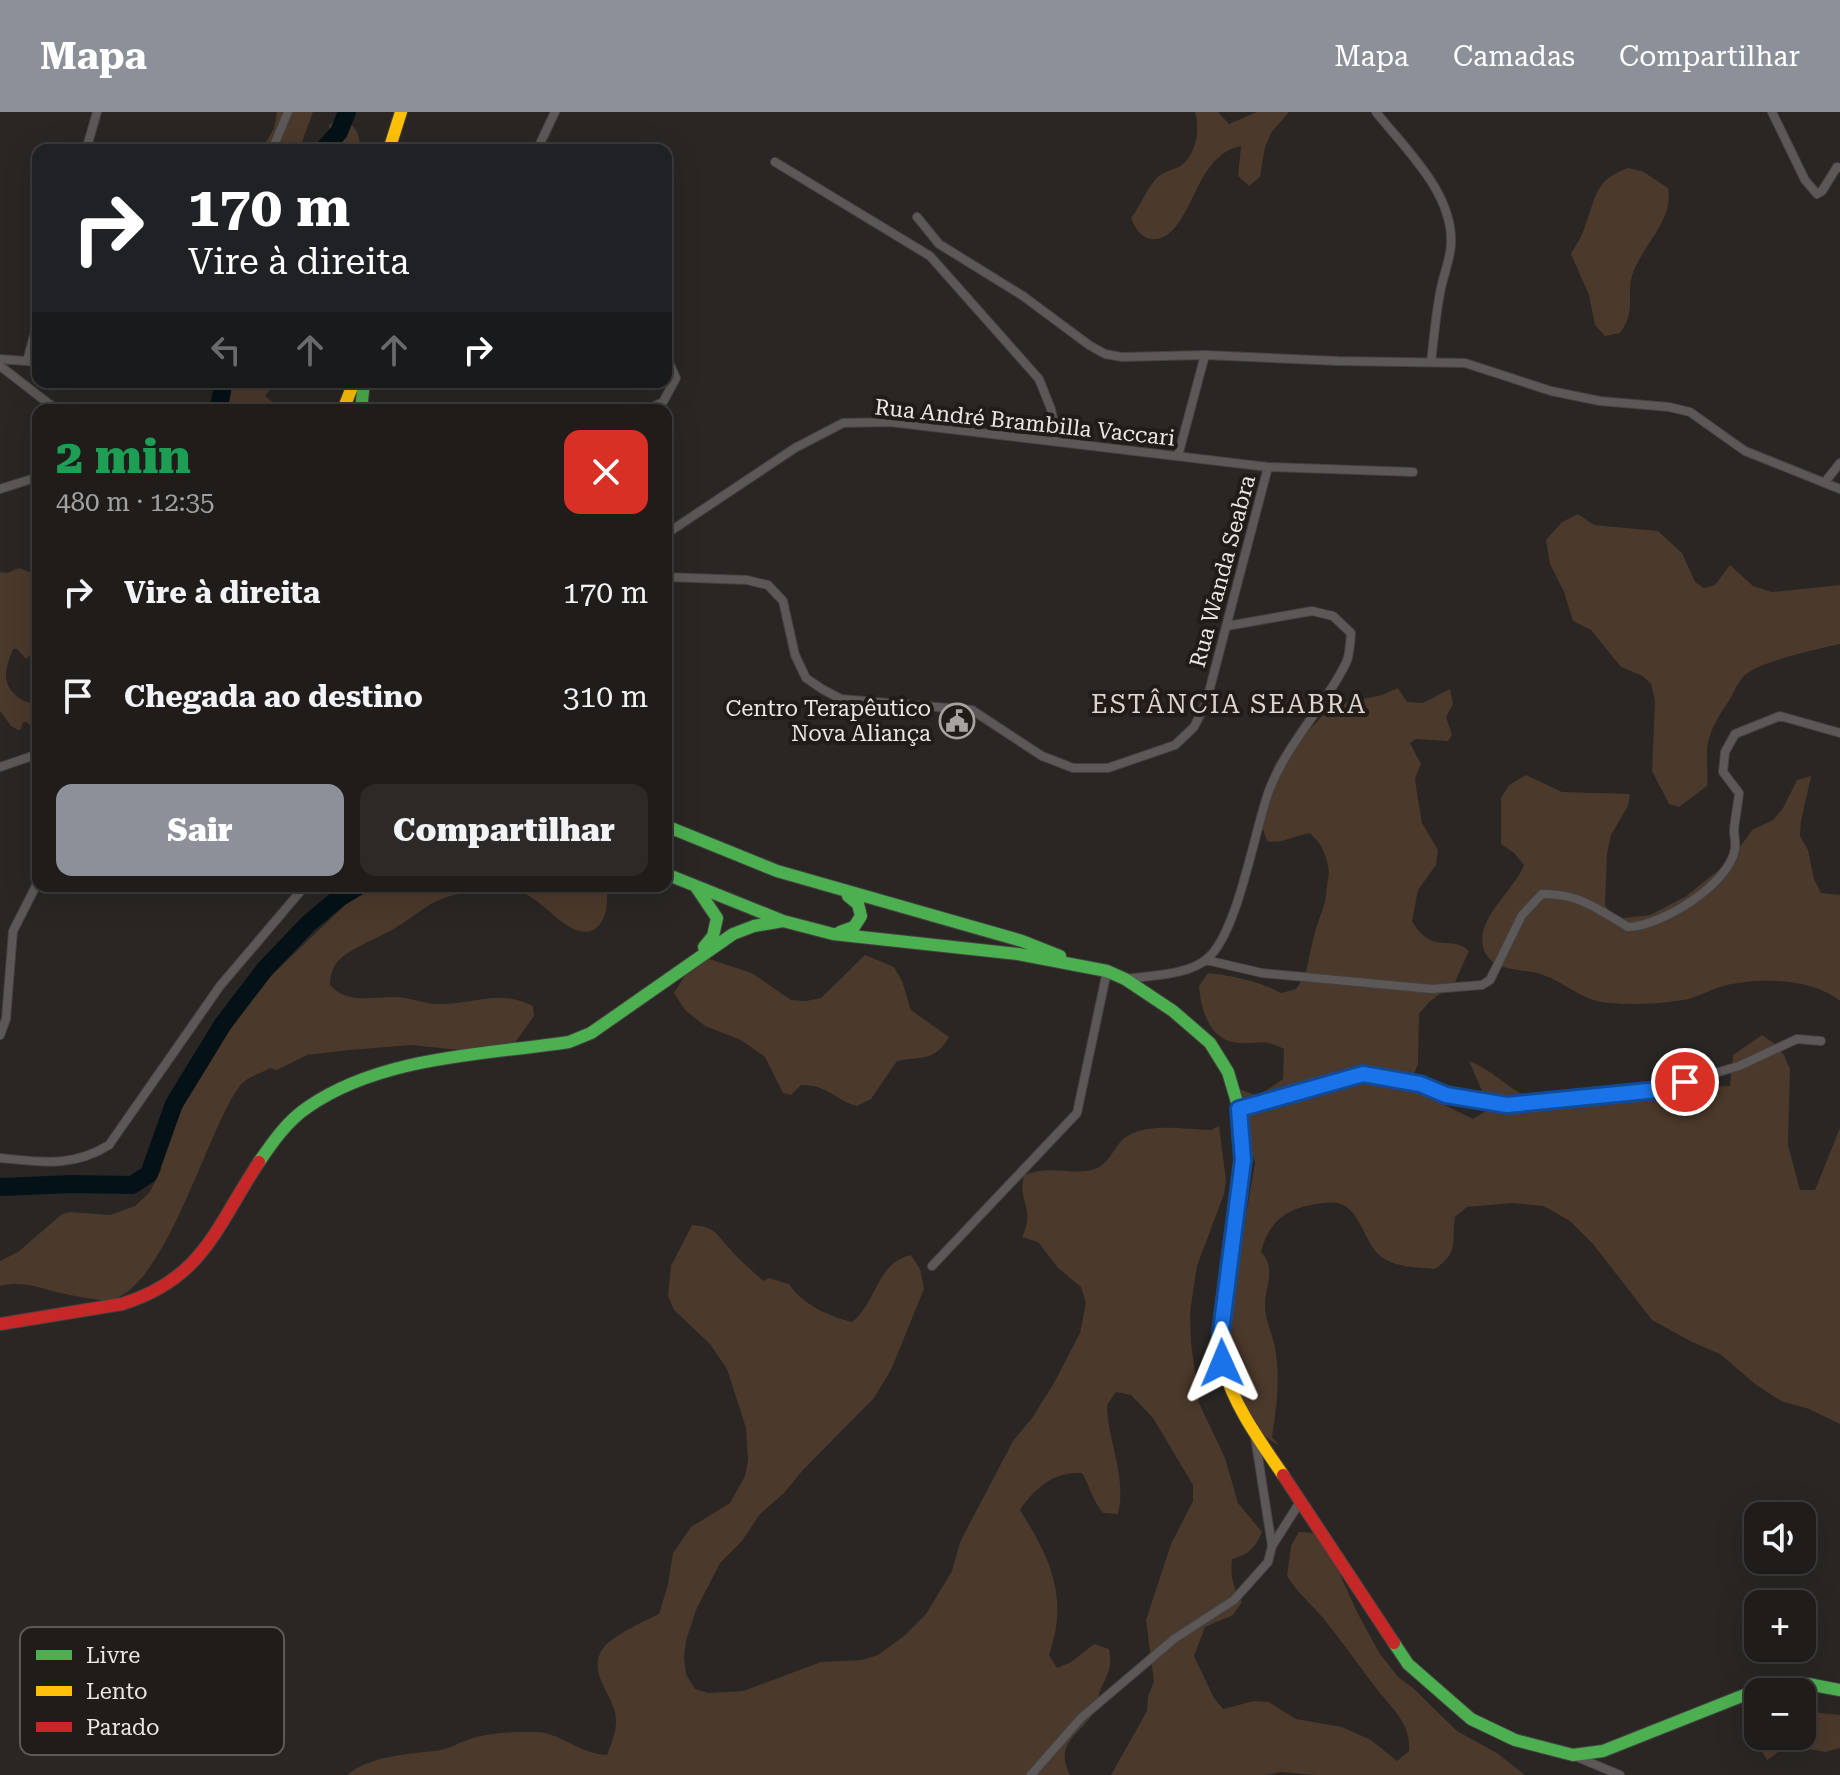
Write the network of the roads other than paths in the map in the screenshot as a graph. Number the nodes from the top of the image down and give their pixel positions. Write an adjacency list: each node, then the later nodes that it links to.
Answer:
1 (97, 112): 7 (street)
2 (288, 112): 8 (street)
3 (401, 112): 9 (main road)
4 (555, 112): 10 (street)
5 (1376, 112): 19 (street)
6 (1772, 112): 12 (street)
7 (88, 144)
8 (275, 144)
9 (391, 144)
10 (540, 144)
11 (775, 162): 24 (street)
12 (1840, 168)
13 (917, 217): 15 (street)
14 (32, 343): 17 (street)
15 (1205, 355): 19 (street); 25 (street)
16 (0, 359): 17 (street)
17 (27, 361): 18 (street)
18 (32, 361)
19 (1431, 362): 30 (street)
20 (0, 366): 22 (street)
21 (671, 388): 23 (street)
22 (49, 404)
23 (659, 404)
24 (1058, 442): 25 (street, Rua André Brambilla Vaccari); 33 (street, Rua André Brambilla Vaccari)
25 (1178, 456): 27 (street, Rua André Brambilla Vaccari)
26 (1840, 463): 30 (street)
27 (1268, 467): 28 (street, Rua André Brambilla Vaccari); 35 (street, Rua Wanda Seabra)
28 (1413, 472)
29 (32, 479): 31 (street)
30 (1825, 482): 32 (street)
31 (0, 489)
32 (1840, 489)
33 (672, 530)
34 (672, 577): 35 (street, Rua Wanda Seabra)
35 (1227, 626): 48 (street)
36 (1840, 733): 48 (street)
37 (32, 756): 38 (street)
38 (0, 767)
39 (672, 828): 42 (main road)
40 (672, 877): 41 (main road)
41 (696, 887): 45 (main road); 47 (main road)
42 (842, 891): 46 (main road); 49 (main road)
43 (32, 892): 52 (street)
44 (300, 892): 55 (street)
45 (783, 921): 46 (main road); 47 (main road)
46 (833, 934): 49 (main road)
47 (694, 959): 57 (main road)
48 (1206, 960): 51 (street)
49 (1085, 965): 50 (main road)
50 (1107, 971): 51 (main road); 56 (street)
51 (1125, 979): 54 (main road)
52 (0, 1035)
53 (1821, 1041): 54 (street)
54 (1239, 1109): 58 (main road)
55 (0, 1158)
56 (932, 1266)
57 (0, 1324)
58 (1254, 1432): 59 (main road); 60 (street)
59 (1300, 1502): 60 (street); 62 (main road)
60 (1272, 1546): 63 (street)
61 (1840, 1690): 62 (main road)
62 (1573, 1755): 64 (street)
63 (1031, 1775)
64 (1620, 1775)

